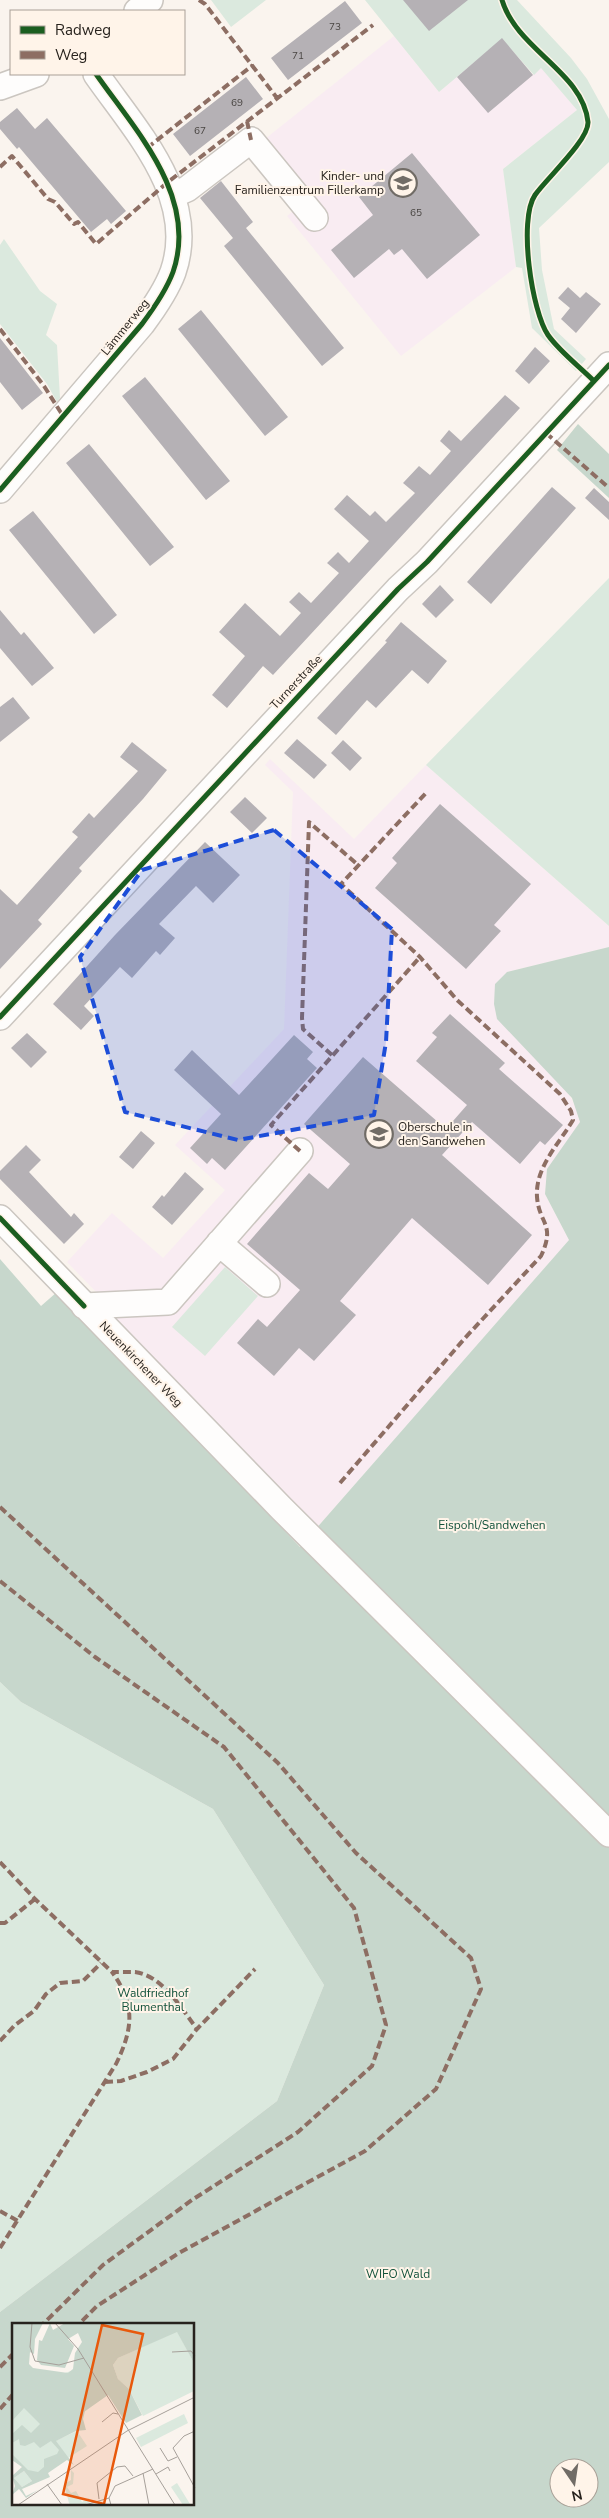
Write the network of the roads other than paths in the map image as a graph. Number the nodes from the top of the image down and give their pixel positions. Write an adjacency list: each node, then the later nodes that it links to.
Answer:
1 (150, 0): 2 (street)
2 (138, 10)
3 (33, 75): 5 (street)
4 (97, 75): 6 (street, Lämmerweg)
5 (0, 87)
6 (173, 195): 7 (street); 9 (street, Lämmerweg)
7 (315, 218)
8 (609, 365): 10 (street, Turnerstraße)
9 (0, 490)
10 (0, 1017)
11 (300, 1151): 13 (street)
12 (0, 1218): 15 (street, Neuenkirchener Weg)
13 (219, 1243): 14 (street); 15 (street)
14 (267, 1284)
15 (84, 1306): 16 (street, Neuenkirchener Weg)
16 (609, 1834)

